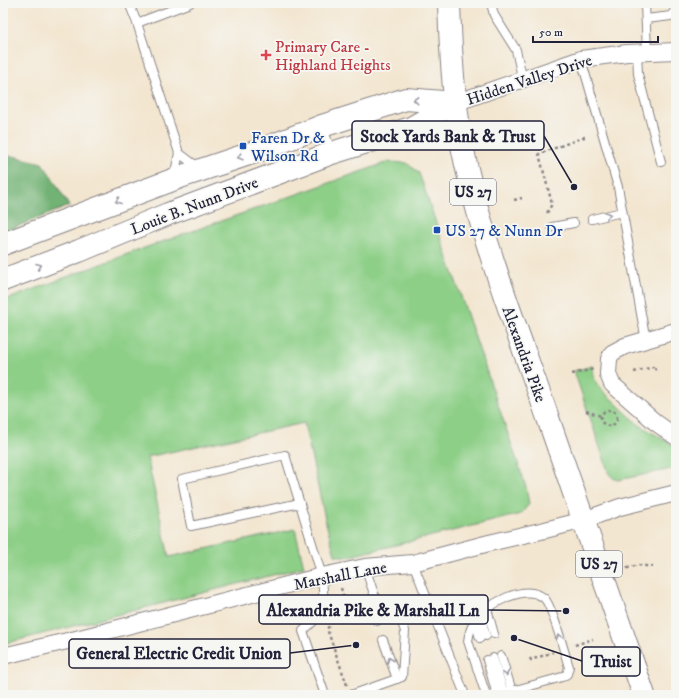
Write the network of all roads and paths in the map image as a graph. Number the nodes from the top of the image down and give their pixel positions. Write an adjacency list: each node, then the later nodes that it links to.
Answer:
1 (129, 3): 9 (lane)
2 (190, 3): 7 (lane)
3 (448, 3): 14 (main road, Alexandria Pike / US 27)
4 (491, 3): 13 (lane)
5 (645, 3): 8 (lane)
6 (675, 3): 8 (lane)
7 (177, 5): 9 (lane)
8 (646, 19): 11 (lane)
9 (137, 23): 17 (lane)
10 (676, 51): 11 (street, Hidden Valley Drive)
11 (642, 52): 12 (street, Hidden Valley Drive); 19 (lane)
12 (581, 60): 13 (street, Hidden Valley Drive); 24 (lane)
13 (522, 81): 14 (street, Hidden Valley Drive)
14 (455, 103): 15 (main road, Louie B. Nunn Drive, one-way to 15); 18 (main road, Louie B. Nunn Drive); 42 (main road, Alexandria Pike / US 27)
15 (322, 126): 18 (lane); 20 (main road, Louie B. Nunn Drive, one-way to 20)
16 (588, 136): 25 (path)
17 (178, 153): 20 (lane); 21 (lane)
18 (332, 153): 30 (main road, Louie B. Nunn Drive, one-way to 18)
19 (661, 162)
20 (202, 170): 21 (main road, Louie B. Nunn Drive)
21 (174, 179): 29 (main road, Louie B. Nunn Drive, one-way to 29)
22 (522, 198): 23 (path)
23 (514, 200)
24 (622, 212): 26 (lane, one-way to 24); 32 (lane)
25 (547, 213)
26 (592, 219)
27 (574, 223): 28 (lane)
28 (552, 227)
29 (3, 244)
30 (3, 280)
31 (676, 331): 32 (street)
32 (646, 341): 33 (street)
33 (608, 366): 36 (path); 39 (street)
34 (656, 369): 35 (path)
35 (634, 372)
36 (572, 374)
37 (586, 411): 38 (path)
38 (601, 416): 38 (path)
39 (676, 437)
40 (676, 493): 42 (street, Marshall Lane)
41 (300, 503): 41 (lane); 46 (lane)
42 (584, 520): 43 (street, Marshall Lane); 47 (main road, Alexandria Pike / US 27)
43 (413, 563): 44 (street, Marshall Lane); 59 (lane)
44 (365, 567): 46 (street, Marshall Lane); 49 (lane)
45 (653, 567): 47 (path)
46 (322, 576): 54 (street, Marshall Lane); 58 (lane)
47 (603, 576): 61 (main road, Alexandria Pike / US 27)
48 (342, 588): 56 (path)
49 (376, 600): 52 (lane); 55 (lane)
50 (486, 609): 51 (lane); 51 (lane); 57 (lane, one-way to 50)
51 (477, 618): 60 (lane)
52 (377, 622)
53 (383, 640): 55 (lane, one-way to 53)
54 (3, 656)
55 (397, 679): 56 (lane)
56 (349, 691)
57 (503, 694): 57 (lane, one-way to 57)
58 (325, 695)
59 (465, 695)
60 (486, 695)
61 (644, 695)

